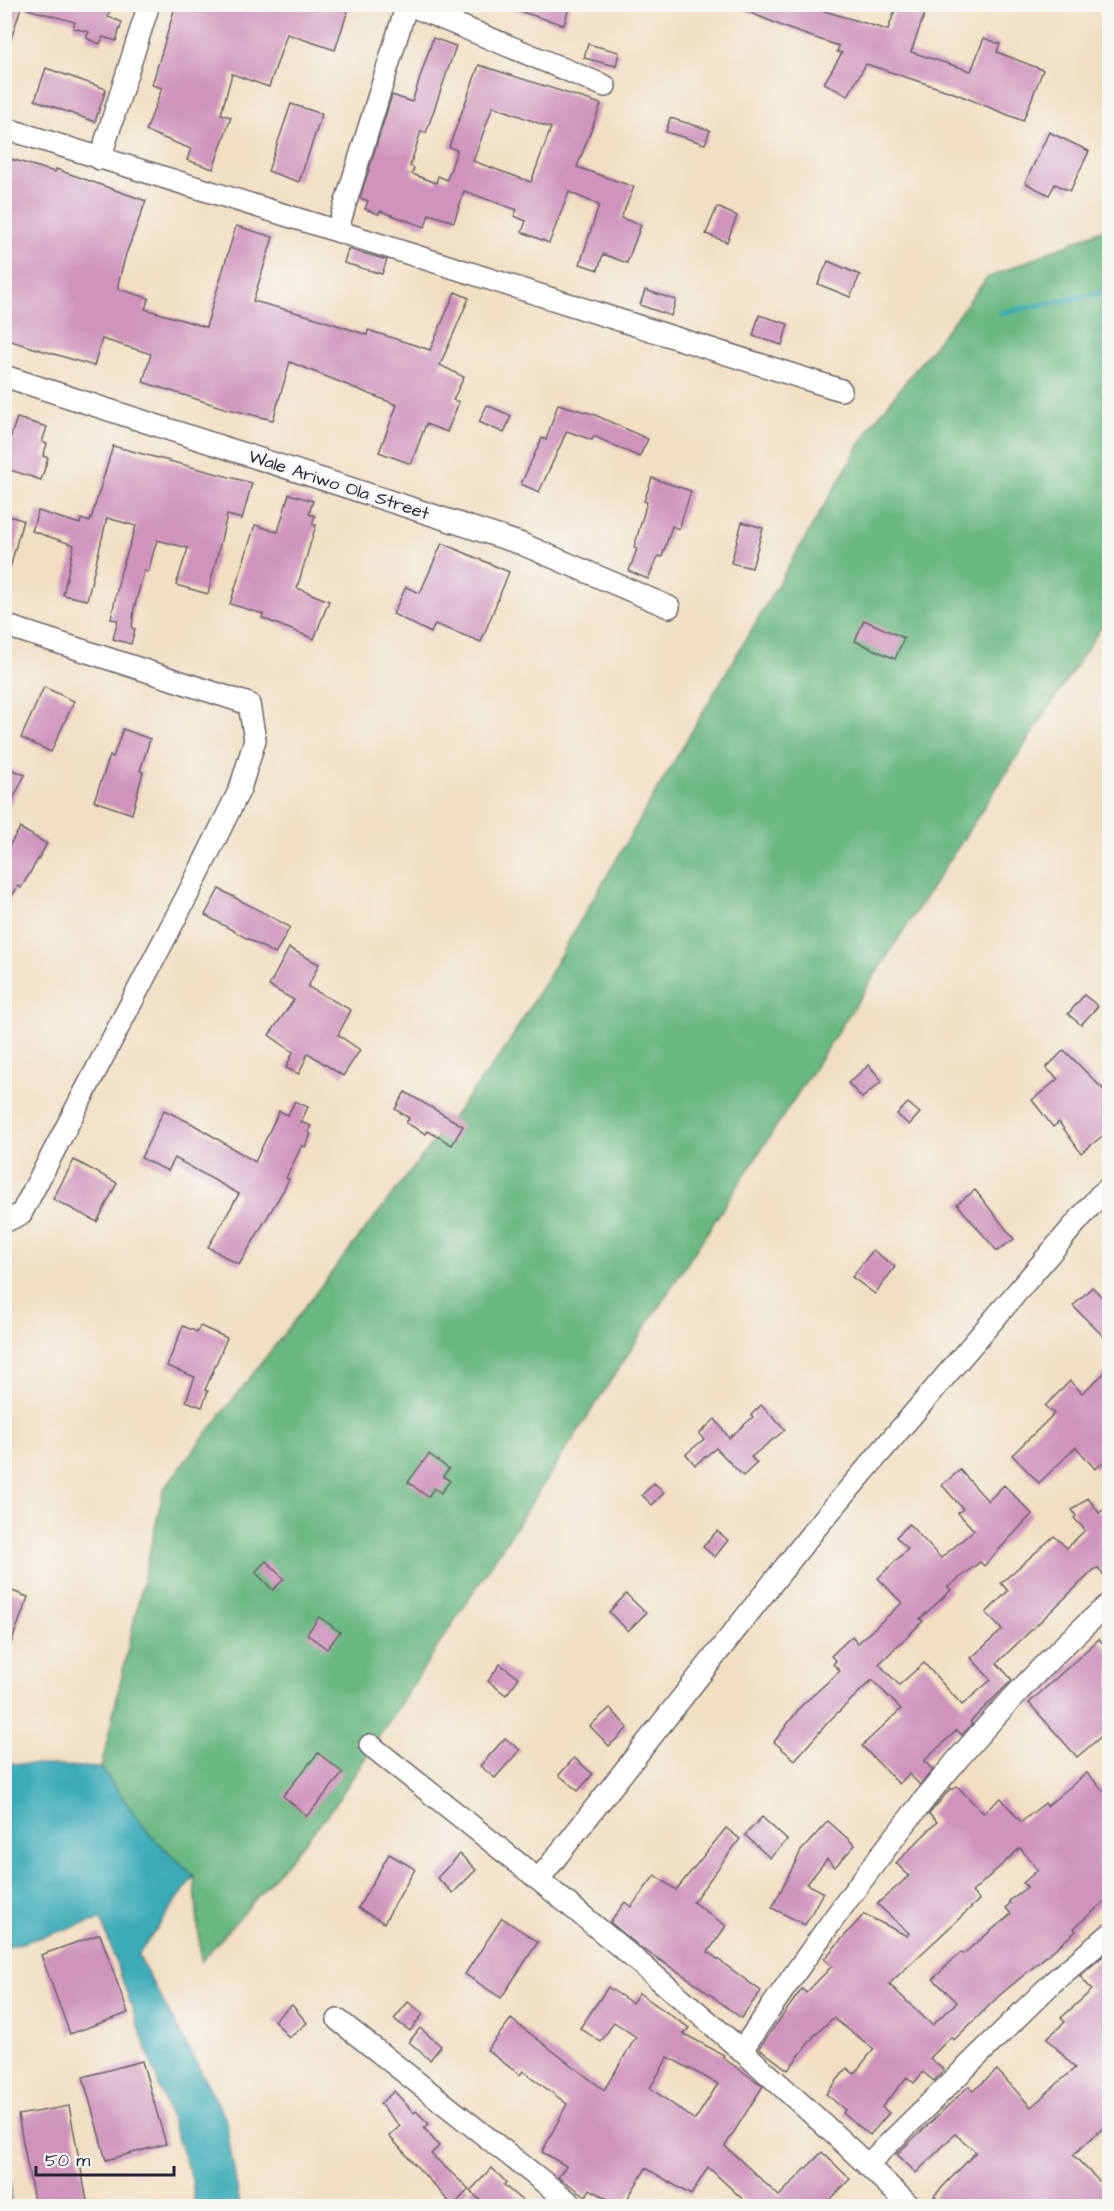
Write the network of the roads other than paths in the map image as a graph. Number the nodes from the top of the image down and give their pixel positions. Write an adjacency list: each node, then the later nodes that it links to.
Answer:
1 (149, 4): 4 (street)
2 (605, 86): 5 (street)
3 (4, 128): 4 (street)
4 (100, 159): 5 (street)
5 (337, 231): 7 (street)
6 (4, 376): 8 (street, Wale Ariwo Ola Street)
7 (841, 390)
8 (669, 607)
9 (4, 625): 11 (street)
10 (1110, 1187): 14 (street)
11 (4, 1222)
12 (1110, 1603): 17 (street)
13 (370, 1745): 14 (street)
14 (539, 1879): 17 (street)
15 (1110, 1934): 18 (street)
16 (338, 2020): 19 (street)
17 (741, 2051): 18 (street)
18 (867, 2165): 20 (street)
19 (574, 2206)
20 (910, 2206)

